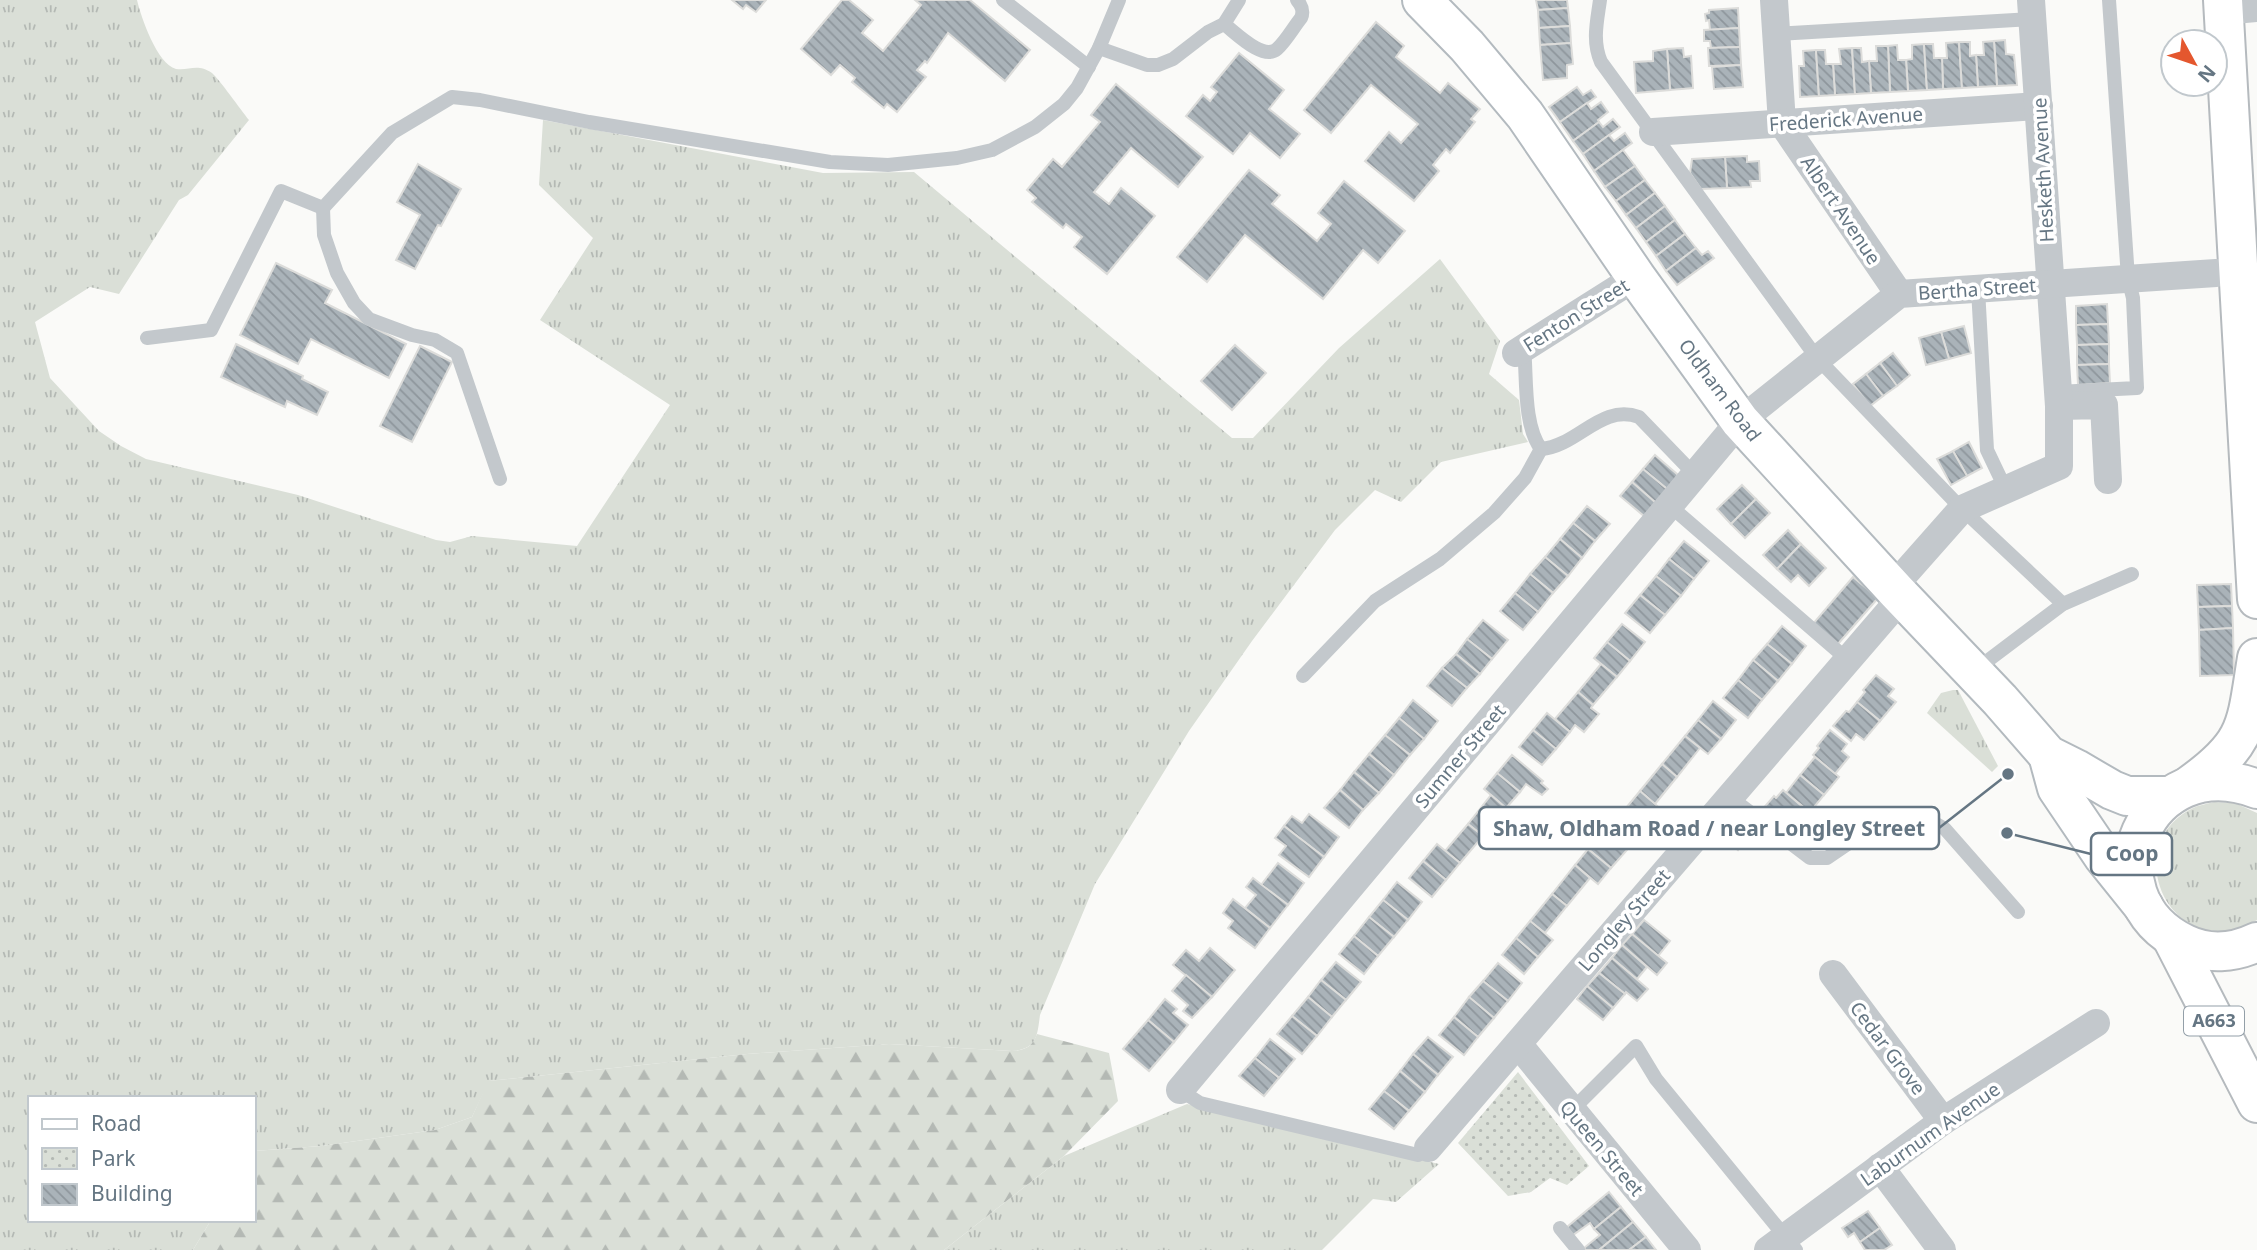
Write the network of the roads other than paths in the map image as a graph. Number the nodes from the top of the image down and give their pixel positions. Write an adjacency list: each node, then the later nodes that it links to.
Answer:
1 (1003, 0): 14 (lane)
2 (1119, 0): 13 (lane)
3 (1239, 0): 11 (lane)
4 (1297, 0): 11 (lane)
5 (1601, 0): 17 (lane)
6 (1774, 0): 12 (street)
7 (2109, 0): 21 (lane)
8 (1426, 1): 19 (main road, Oldham Road)
9 (2234, 6): 20 (main road)
10 (2032, 9): 12 (lane); 15 (street, Hesketh Avenue)
11 (1224, 24): 13 (lane)
12 (1776, 34): 16 (street)
13 (1099, 48): 14 (lane)
14 (1089, 67): 18 (lane)
15 (2039, 106): 16 (street, Frederick Avenue); 22 (street, Hesketh Avenue)
16 (1782, 124): 17 (street, Frederick Avenue); 24 (street, Albert Avenue)
17 (1653, 132): 27 (lane)
18 (323, 208): 25 (lane); 32 (lane)
19 (1636, 276): 26 (street, Fenton Street); 29 (main road, Oldham Road)
20 (2238, 277): 21 (street, Bertha Street); 39 (main road)
21 (2128, 278): 22 (street, Bertha Street); 28 (lane)
22 (2049, 284): 23 (street, Bertha Street); 28 (street, Hesketh Avenue)
23 (1978, 289): 24 (street, Bertha Street); 34 (lane)
24 (1899, 295): 27 (street, Bertha Street)
25 (147, 338)
26 (1520, 350): 30 (lane)
27 (1817, 358): 29 (street, Bertha Street); 36 (lane)
28 (2058, 399): 33 (street); 34 (street, Hesketh Avenue)
29 (1740, 421): 31 (street, Sumner Street); 38 (main road, Oldham Road)
30 (1541, 449): 31 (lane); 44 (lane)
31 (1695, 475): 35 (street, Sumner Street)
32 (500, 479)
33 (2108, 480)
34 (2006, 490): 36 (street)
35 (1670, 505): 42 (lane); 56 (street, Sumner Street)
36 (1962, 509): 38 (street, Longley Street); 40 (lane)
37 (2132, 574): 40 (lane)
38 (1897, 592): 42 (street, Longley Street); 43 (main road, Oldham Road)
39 (2257, 599)
40 (2063, 604): 43 (lane)
41 (2257, 658): 47 (main road, A663)
42 (1848, 660): 48 (street, Longley Street)
43 (1973, 672): 45 (main road, Oldham Road)
44 (1303, 676)
45 (2048, 755): 47 (main road, Oldham Road); 49 (main road, Oldham Road)
46 (2257, 789): 47 (main road, Oldham Road)
47 (2180, 790): 49 (main road, A663)
48 (1730, 797): 50 (lane); 55 (street, Longley Street)
49 (2144, 907): 51 (main road, A663)
50 (2018, 912)
51 (2172, 938): 52 (main road, A663); 57 (main road, A663)
52 (2257, 942)
53 (1833, 974): 59 (street, Cedar Grove)
54 (2096, 1023): 59 (street, Laburnum Avenue)
55 (1518, 1044): 58 (street, Queen Street); 60 (street, Longley Street)
56 (1180, 1090): 60 (lane)
57 (2257, 1103)
58 (1571, 1111): 63 (lane); 65 (street, Queen Street)
59 (1943, 1121): 61 (street, Laburnum Avenue)
60 (1428, 1148)
61 (1880, 1167): 63 (street, Laburnum Avenue); 66 (street)
62 (1560, 1228): 64 (lane)
63 (1783, 1246)
64 (1578, 1250)
65 (1687, 1250)
66 (1942, 1250)

